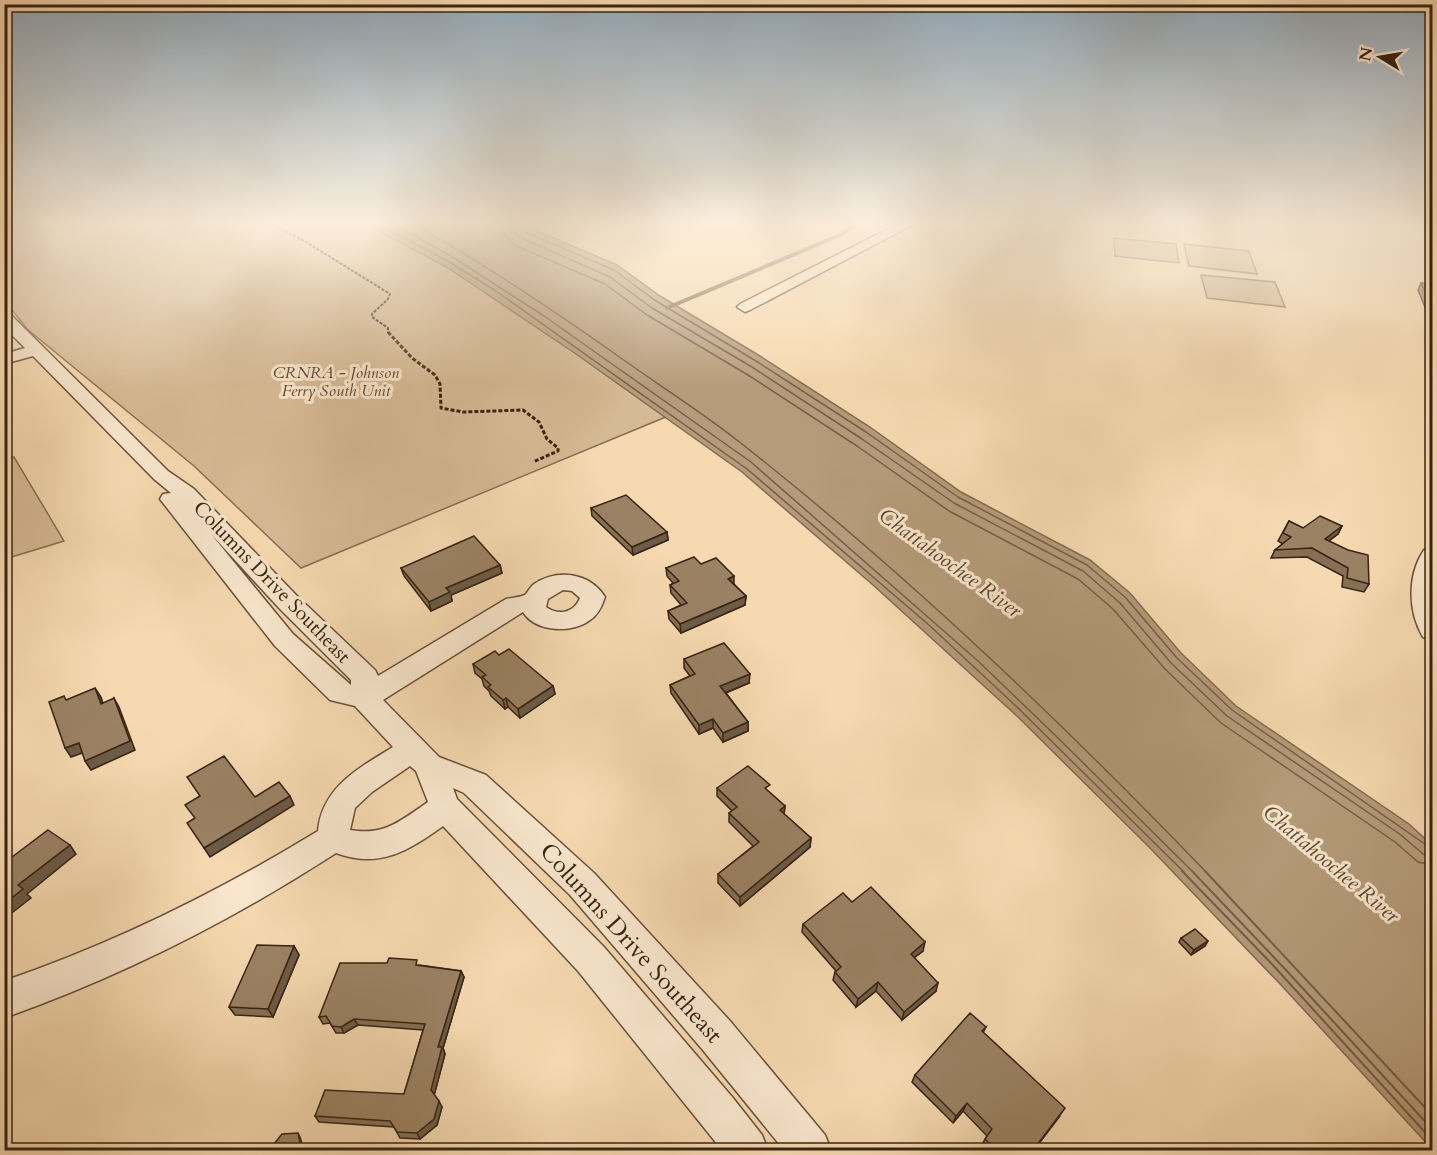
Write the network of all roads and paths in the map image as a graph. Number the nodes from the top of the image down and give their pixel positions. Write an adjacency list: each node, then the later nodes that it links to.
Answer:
1 (362, 277): 7 (path)
2 (804, 277): 3 (street)
3 (745, 307)
4 (4, 317): 5 (street, Columns Drive Southeast)
5 (37, 350): 6 (street); 8 (street, Columns Drive Southeast)
6 (4, 359)
7 (533, 462)
8 (161, 475): 11 (street, Columns Drive Southeast); 12 (street, Columns Drive Southeast)
9 (1432, 555): 13 (street)
10 (533, 601): 14 (street)
11 (288, 602): 12 (street); 14 (street, Columns Drive Southeast)
12 (263, 614): 14 (street, Columns Drive Southeast)
13 (1432, 631)
14 (364, 699): 15 (street, Columns Drive Southeast)
15 (420, 757): 16 (street, Columns Drive Southeast); 17 (street); 20 (street, Columns Drive Southeast)
16 (445, 807): 17 (street); 19 (street, Columns Drive Southeast)
17 (333, 838): 18 (street)
18 (4, 1000)
19 (747, 1150)
20 (810, 1150)

